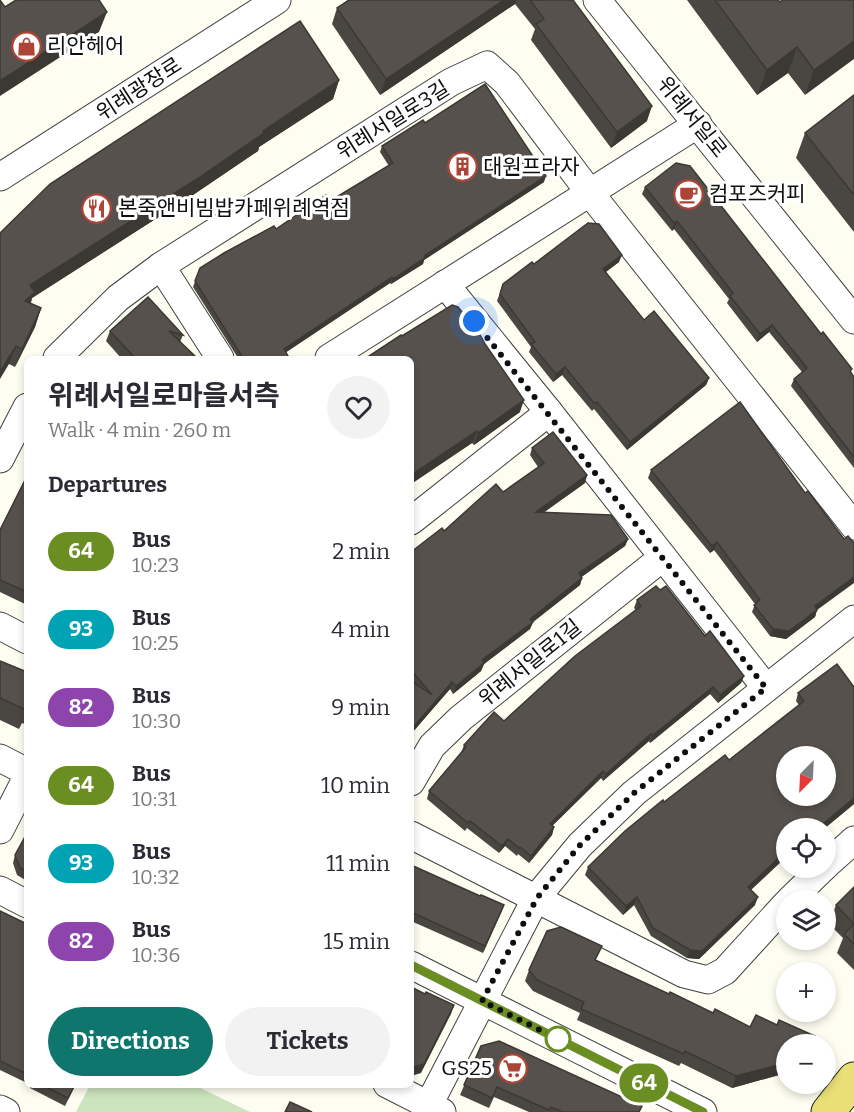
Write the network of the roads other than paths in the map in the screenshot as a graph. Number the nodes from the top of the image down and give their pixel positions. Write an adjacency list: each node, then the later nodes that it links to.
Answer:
1 (277, 0): 4 (street, 위례광장로)
2 (597, 0): 3 (street, 위례서일로)
3 (698, 124): 5 (street); 8 (street, 위례서일로)
4 (0, 177)
5 (590, 194): 6 (street, 위례서일로3길); 7 (street); 16 (street, 위례서일로3길)
6 (161, 266): 9 (street, 위례서일로3길); 10 (street)
7 (445, 284): 11 (street); 12 (street)
8 (854, 320)
9 (59, 356)
10 (219, 356)
11 (332, 356)
12 (549, 412): 15 (street); 17 (street)
13 (24, 413): 14 (street)
14 (0, 459)
15 (414, 519)
16 (854, 526)
17 (662, 558): 21 (street); 24 (street, 위례서일로1길)
18 (854, 619): 21 (street)
19 (0, 626): 20 (street)
20 (24, 638)
21 (766, 688): 33 (street)
22 (0, 758): 23 (street)
23 (24, 772)
24 (414, 777)
25 (24, 780): 26 (street)
26 (0, 830)
27 (414, 836): 33 (street)
28 (854, 840): 29 (street)
29 (836, 857)
30 (813, 878): 32 (street)
31 (0, 890): 34 (street)
32 (801, 890)
33 (537, 898): 35 (street); 37 (street)
34 (24, 902)
35 (776, 915)
36 (414, 967): 37 (street)
37 (482, 1001): 41 (street); 43 (street)
38 (854, 1079): 44 (main road)
39 (394, 1088): 41 (street)
40 (0, 1109): 42 (street)
41 (432, 1110)
42 (6, 1112)
43 (703, 1112)
44 (828, 1112)

